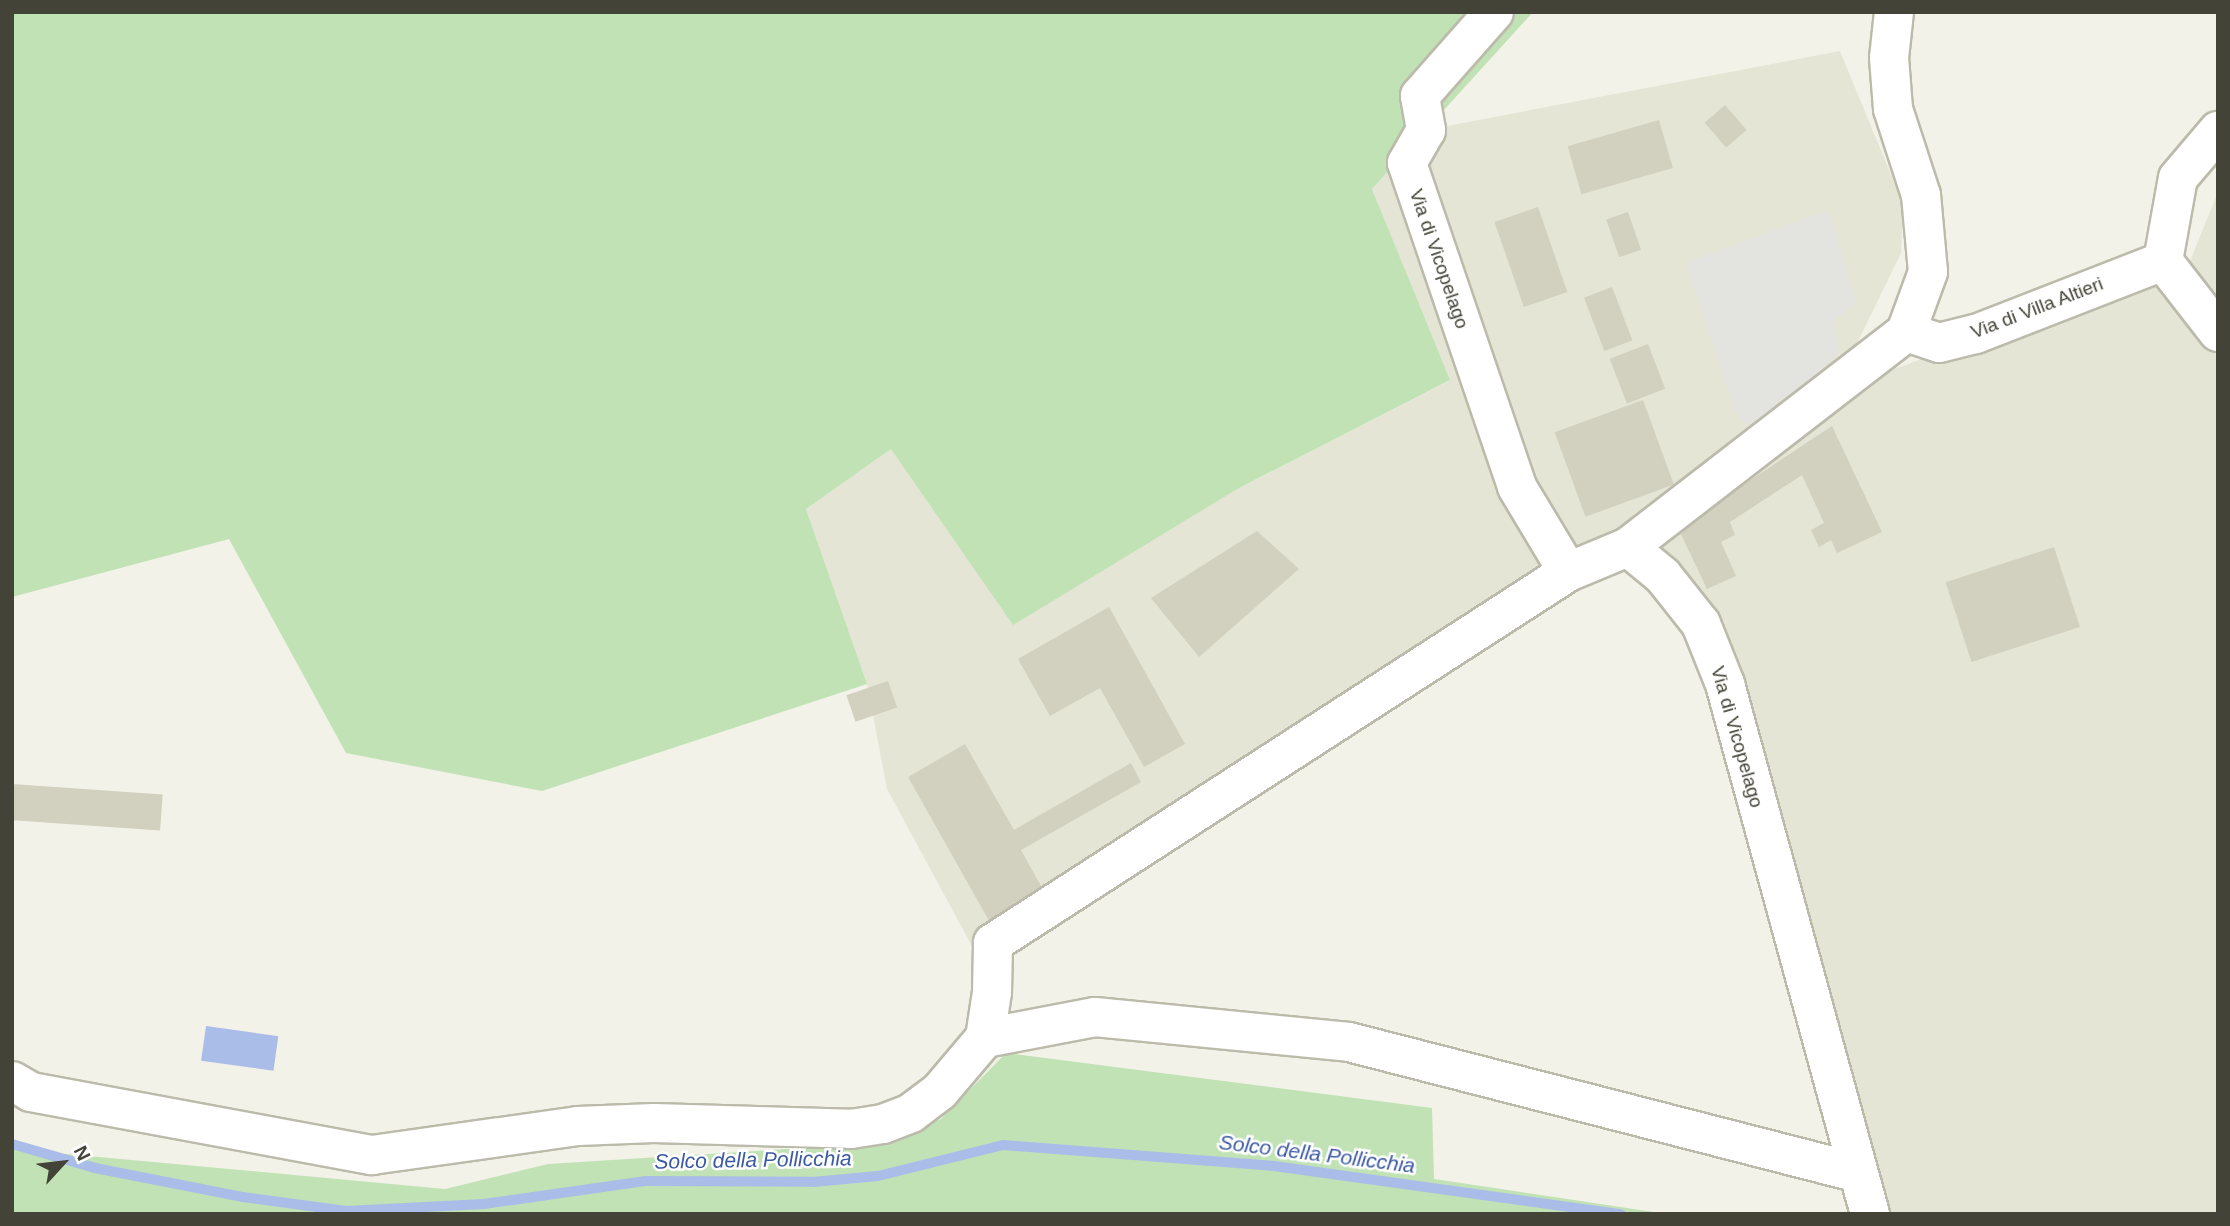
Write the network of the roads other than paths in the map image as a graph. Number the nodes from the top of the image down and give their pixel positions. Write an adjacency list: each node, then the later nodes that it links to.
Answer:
1 (1494, 12): 10 (street, Via di Vicopelago)
2 (1894, 12): 5 (street)
3 (2218, 131): 4 (street)
4 (2163, 261): 5 (street, Via di Villa Altieri); 6 (street)
5 (1906, 332): 8 (street)
6 (2218, 332)
7 (1755, 418): 8 (street)
8 (1708, 489): 9 (street)
9 (1628, 547): 10 (street); 13 (street, Via di Vicopelago)
10 (1568, 572): 11 (street)
11 (985, 1038): 12 (street); 13 (street)
12 (12, 1081)
13 (1855, 1172): 14 (street, Via di Vicopelago)
14 (1870, 1214)

